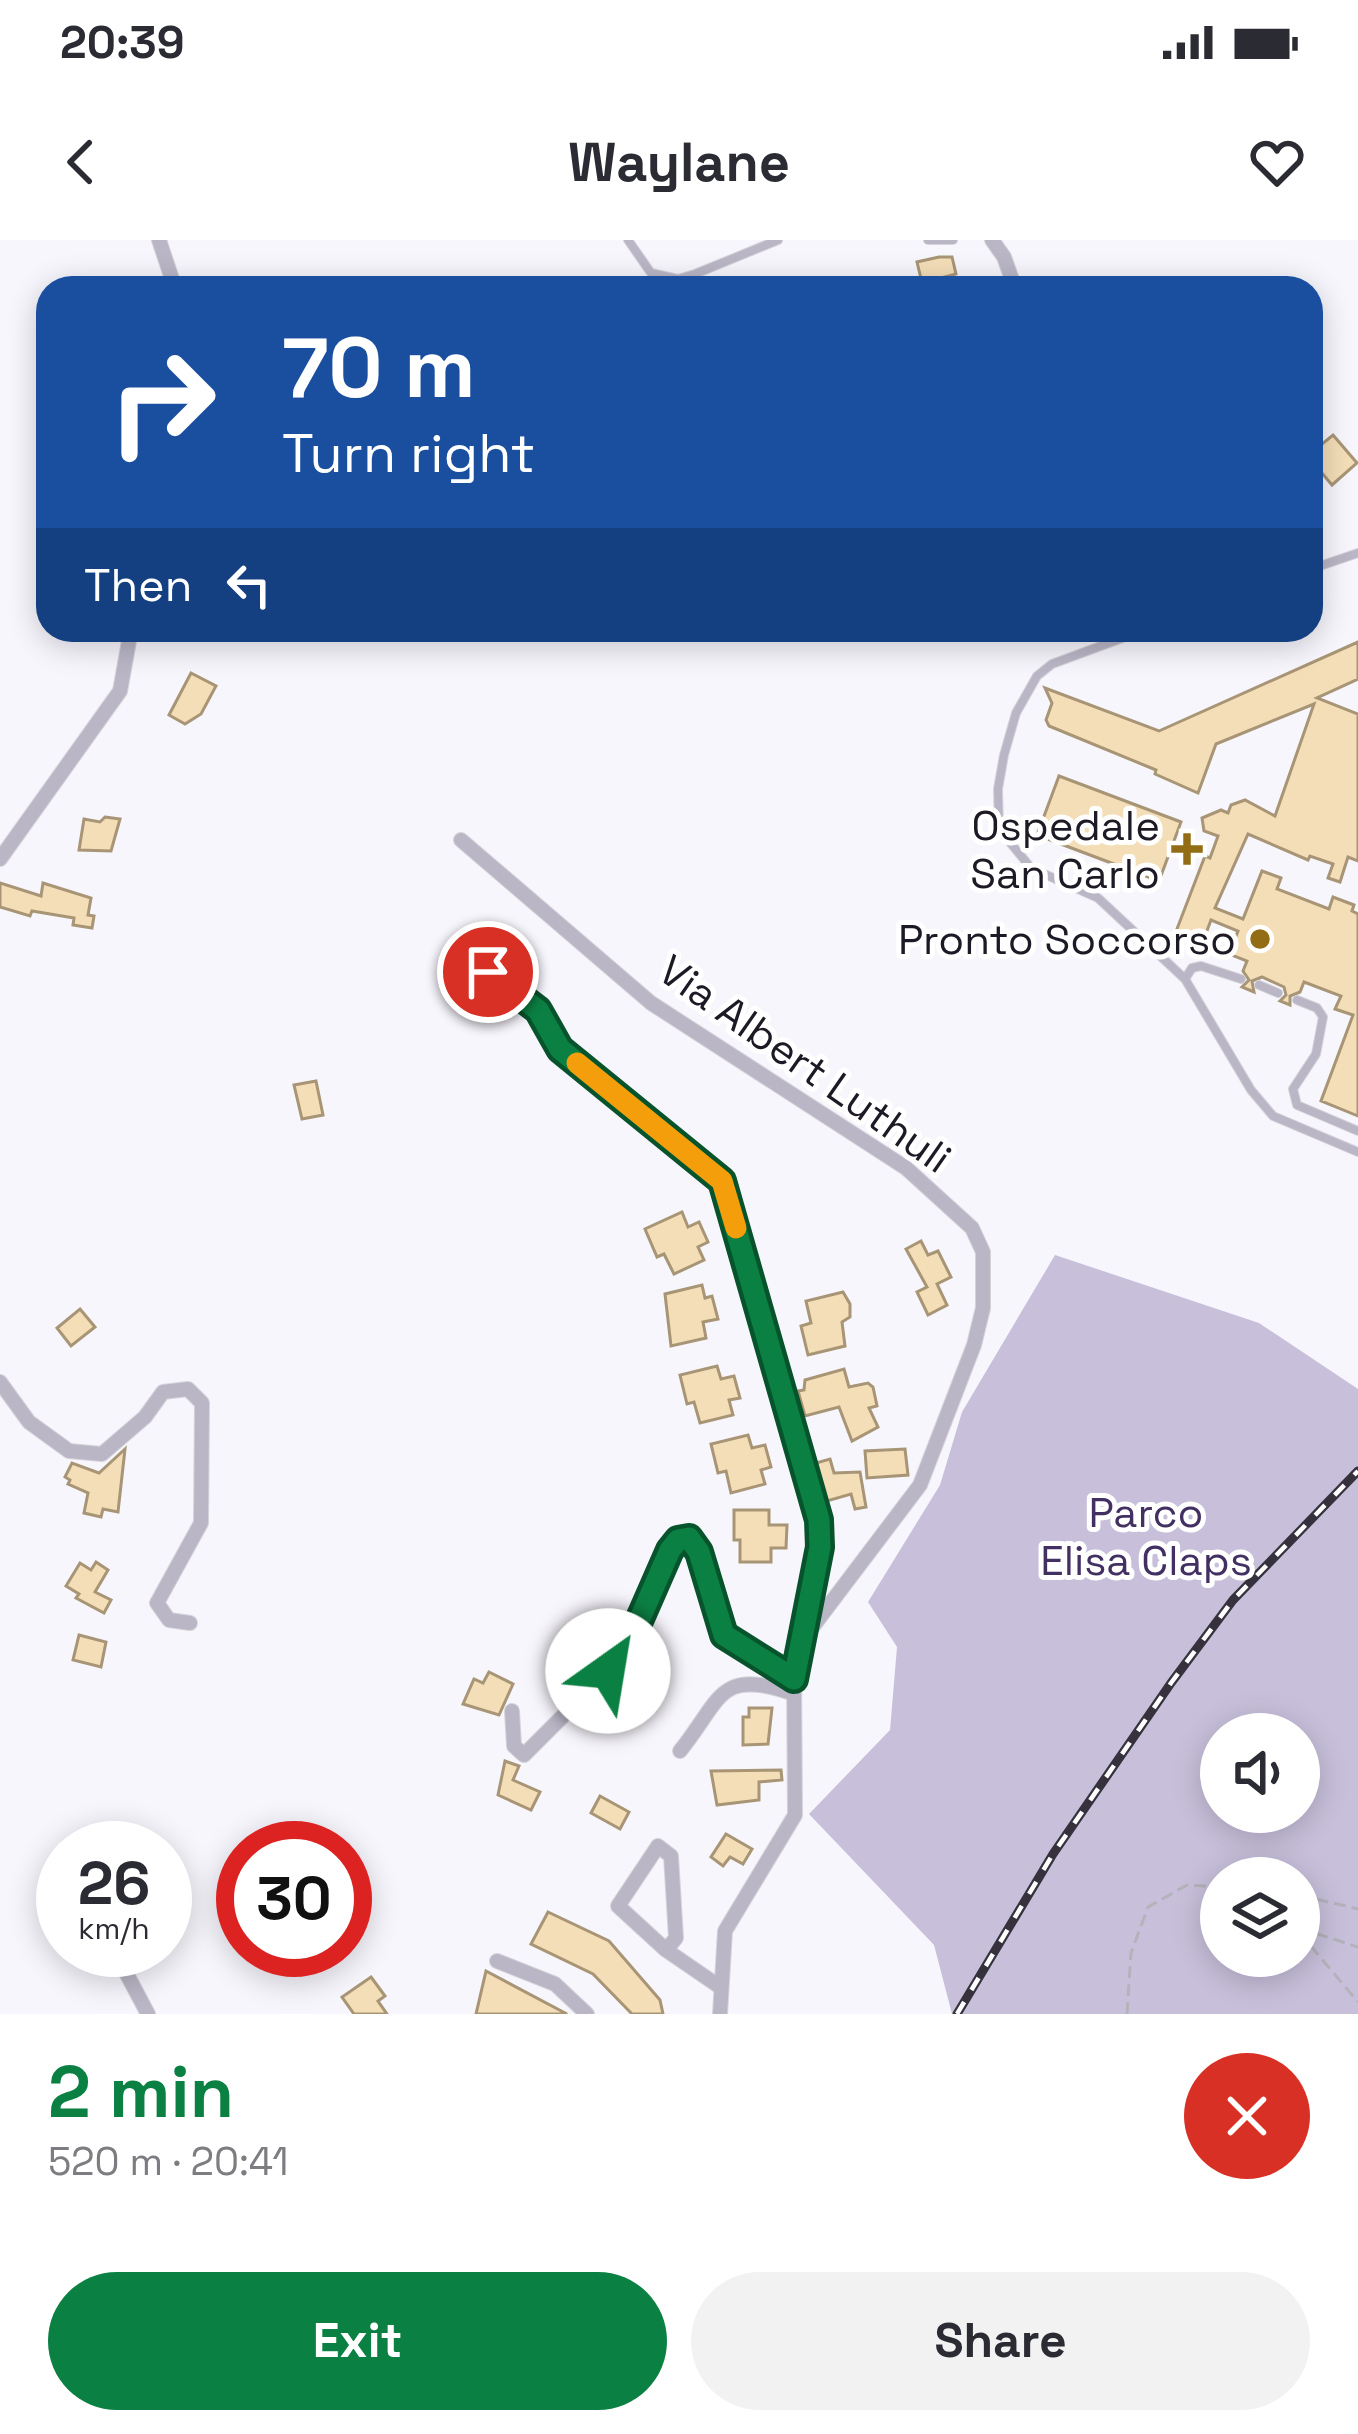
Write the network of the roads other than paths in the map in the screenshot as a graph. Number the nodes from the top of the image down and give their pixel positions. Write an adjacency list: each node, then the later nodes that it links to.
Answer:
1 (159, 240): 7 (street)
2 (628, 240): 8 (lane)
3 (778, 240): 9 (lane)
4 (928, 240): 5 (lane)
5 (952, 240)
6 (992, 240): 10 (street)
7 (172, 276)
8 (668, 276)
9 (683, 276)
10 (1011, 276)
11 (1358, 553): 12 (lane)
12 (1323, 565)
13 (129, 642): 16 (street)
14 (1112, 642): 19 (lane)
15 (461, 840): 27 (street, Via Albert Luthuli)
16 (0, 859)
17 (488, 972): 27 (street, Via Albert Luthuli)
18 (1240, 979): 19 (lane)
19 (1185, 980): 24 (lane)
20 (1259, 986): 21 (lane)
21 (1278, 993)
22 (1297, 1000): 23 (lane)
23 (1358, 1131)
24 (1358, 1152)
25 (0, 1382): 26 (street)
26 (190, 1623)
27 (801, 1642): 28 (street, Via Albert Luthuli)
28 (794, 1686): 29 (street); 30 (street); 34 (street, Via Albert Luthuli)
29 (512, 1711)
30 (680, 1750)
31 (667, 1950): 31 (street); 34 (street)
32 (496, 1961): 36 (street)
33 (128, 1977): 35 (street)
34 (720, 1987): 37 (street, Via Albert Luthuli)
35 (148, 2014)
36 (587, 2014)
37 (720, 2014)

